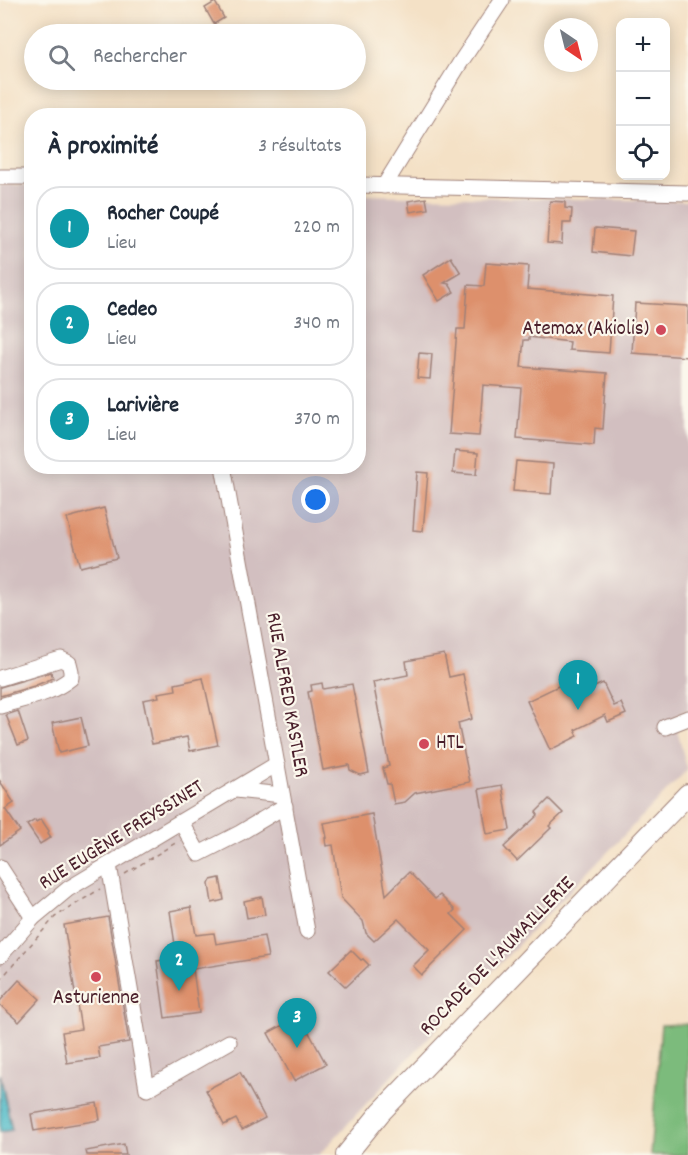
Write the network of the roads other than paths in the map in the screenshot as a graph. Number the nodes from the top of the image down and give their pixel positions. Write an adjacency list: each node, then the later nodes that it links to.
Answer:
1 (502, 0): 5 (street)
2 (0, 177): 3 (street)
3 (24, 177)
4 (366, 185): 5 (street)
5 (384, 186): 6 (street)
6 (688, 193)
7 (224, 474): 12 (street, RUE ALFRED KASTLER)
8 (0, 678): 9 (street)
9 (0, 706)
10 (688, 717): 11 (street)
11 (665, 728)
12 (277, 765): 13 (street, RUE EUGÈNE FREYSSINET); 15 (street, RUE ALFRED KASTLER)
13 (236, 790): 15 (street); 16 (street, RUE EUGÈNE FREYSSINET)
14 (688, 794): 23 (main road, ROCADE DE L'AUMAILLERIE)
15 (283, 800): 16 (street); 20 (street, RUE ALFRED KASTLER)
16 (185, 829): 17 (street, RUE EUGÈNE FREYSSINET)
17 (109, 865): 19 (street, RUE EUGÈNE FREYSSINET); 22 (street)
18 (0, 867): 19 (street)
19 (33, 918): 21 (street, RUE EUGÈNE FREYSSINET)
20 (307, 931)
21 (0, 956)
22 (229, 1042)
23 (345, 1155)

